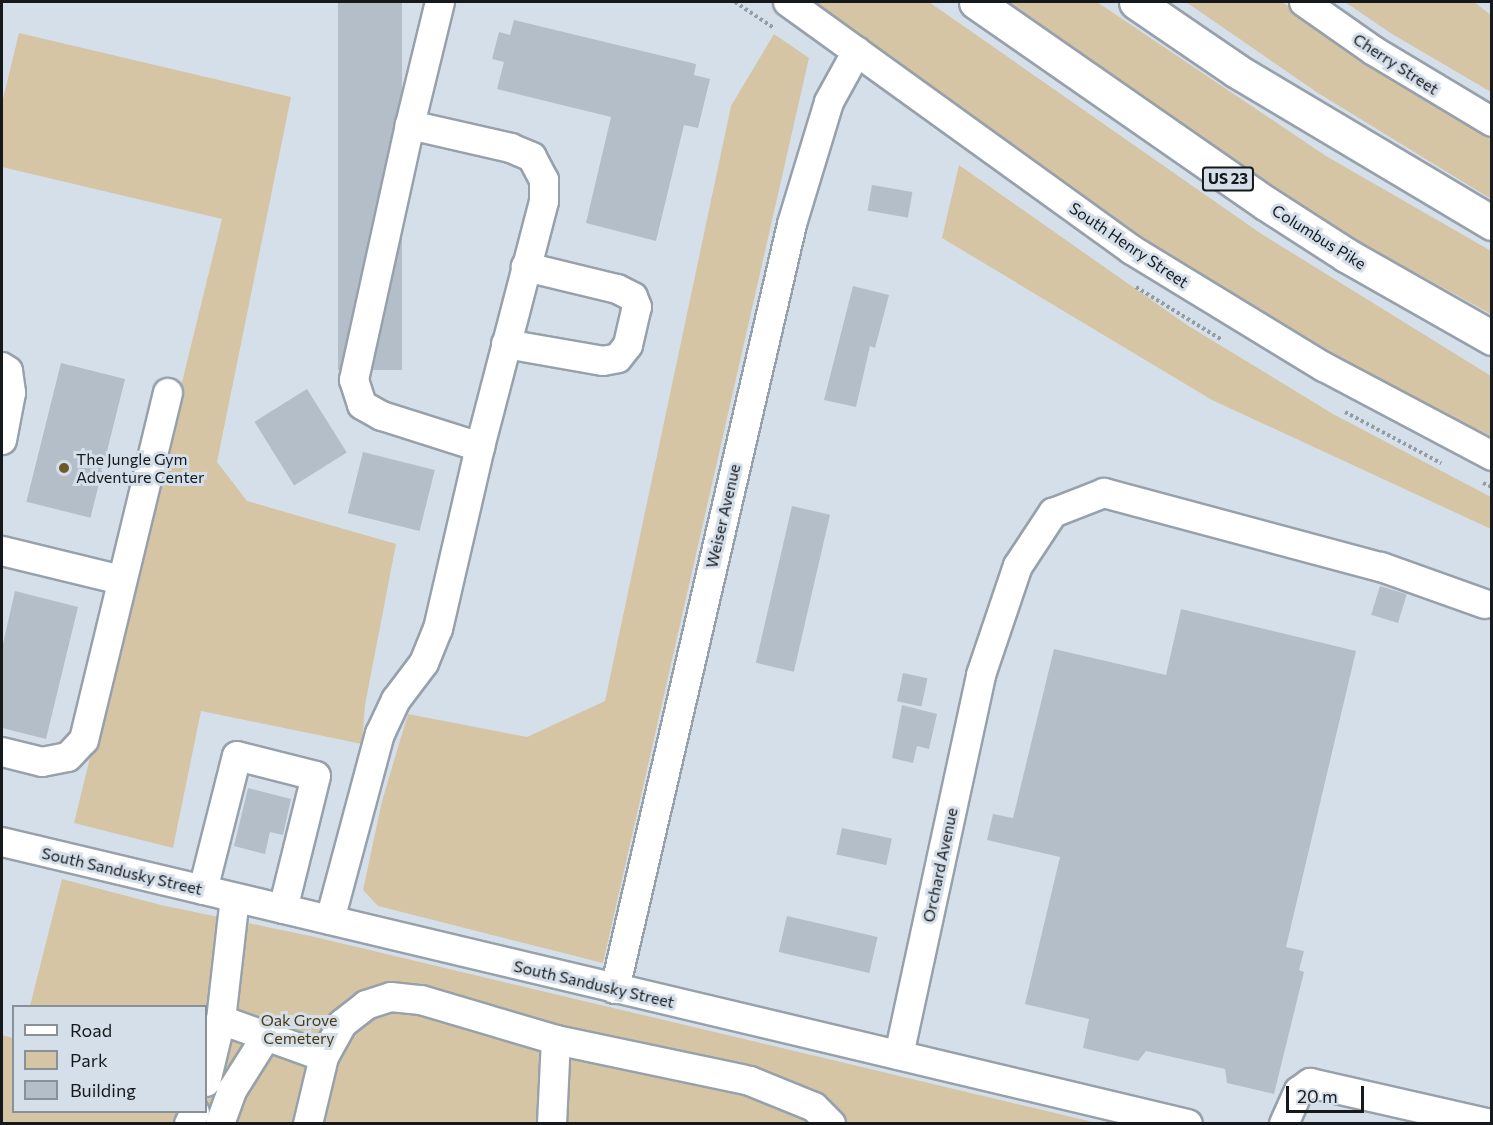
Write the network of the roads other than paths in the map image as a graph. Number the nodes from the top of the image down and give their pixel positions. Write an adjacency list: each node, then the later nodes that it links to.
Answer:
1 (440, 2): 8 (street)
2 (788, 2): 6 (street, South Henry Street)
3 (976, 2): 11 (highway, Columbus Pike / US 23)
4 (1136, 2): 9 (highway)
5 (1304, 2): 7 (street, Cherry Street)
6 (857, 51): 17 (street, South Henry Street); 27 (street, Weiser Avenue)
7 (1491, 122)
8 (410, 125): 10 (street); 16 (street)
9 (1491, 224)
10 (526, 267): 12 (street); 12 (street)
11 (1491, 338)
12 (506, 344): 16 (street)
13 (2, 367): 15 (street)
14 (168, 393): 19 (street)
15 (2, 440)
16 (480, 447): 26 (street)
17 (1491, 456)
18 (2, 551): 19 (street)
19 (121, 580): 21 (street)
20 (1485, 604): 31 (street, Orchard Avenue)
21 (2, 752)
22 (2, 843): 23 (street, South Sandusky Street)
23 (203, 890): 24 (street, South Sandusky Street); 25 (street)
24 (235, 898): 25 (street, South Sandusky Street); 28 (street)
25 (283, 909): 26 (street, South Sandusky Street)
26 (330, 920): 27 (street, South Sandusky Street)
27 (615, 989): 31 (street, South Sandusky Street)
28 (221, 1020): 29 (street); 33 (street)
29 (267, 1035): 32 (street); 34 (street)
30 (556, 1040): 32 (street); 36 (street); 37 (street)
31 (899, 1055): 38 (street, South Sandusky Street)
32 (324, 1057): 35 (street)
33 (207, 1078)
34 (219, 1124)
35 (308, 1124)
36 (552, 1124)
37 (831, 1124)
38 (1188, 1124)
39 (1284, 1124): 40 (street)
40 (1490, 1124)

